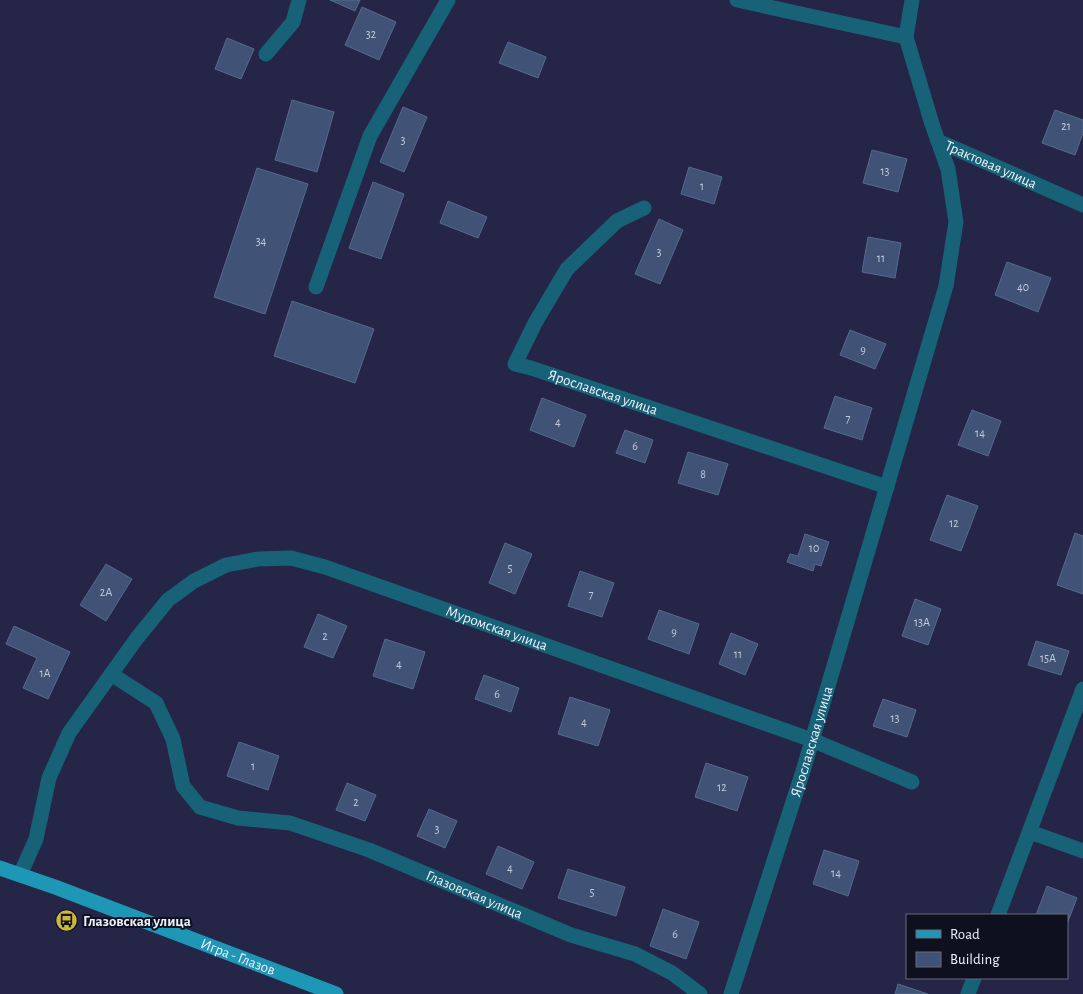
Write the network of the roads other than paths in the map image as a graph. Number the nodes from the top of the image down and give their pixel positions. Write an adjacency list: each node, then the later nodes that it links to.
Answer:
1 (299, 0): 6 (street)
2 (448, 0): 10 (street)
3 (736, 0): 5 (street)
4 (912, 0): 5 (street)
5 (906, 37): 7 (street, Трактовая улица)
6 (266, 54)
7 (938, 141): 8 (street, Трактовая улица); 11 (street, Ярославская улица)
8 (1083, 205)
9 (644, 208): 11 (street, Ярославская улица)
10 (316, 287)
11 (887, 487): 14 (street, Ярославская улица)
12 (111, 674): 14 (street, Муромская улица); 19 (street, Муромская улица); 23 (street, Глазовская улица)
13 (1083, 689): 16 (street)
14 (812, 740): 15 (street, Муромская улица); 24 (street, Ярославская улица)
15 (912, 782)
16 (1030, 832): 17 (street); 20 (street)
17 (1083, 851)
18 (0, 868): 19 (main road, Игра - Глазов)
19 (20, 875): 22 (main road, Игра - Глазов)
20 (998, 914)
21 (974, 979): 25 (street)
22 (336, 994)
23 (700, 994)
24 (731, 994)
25 (968, 994)

